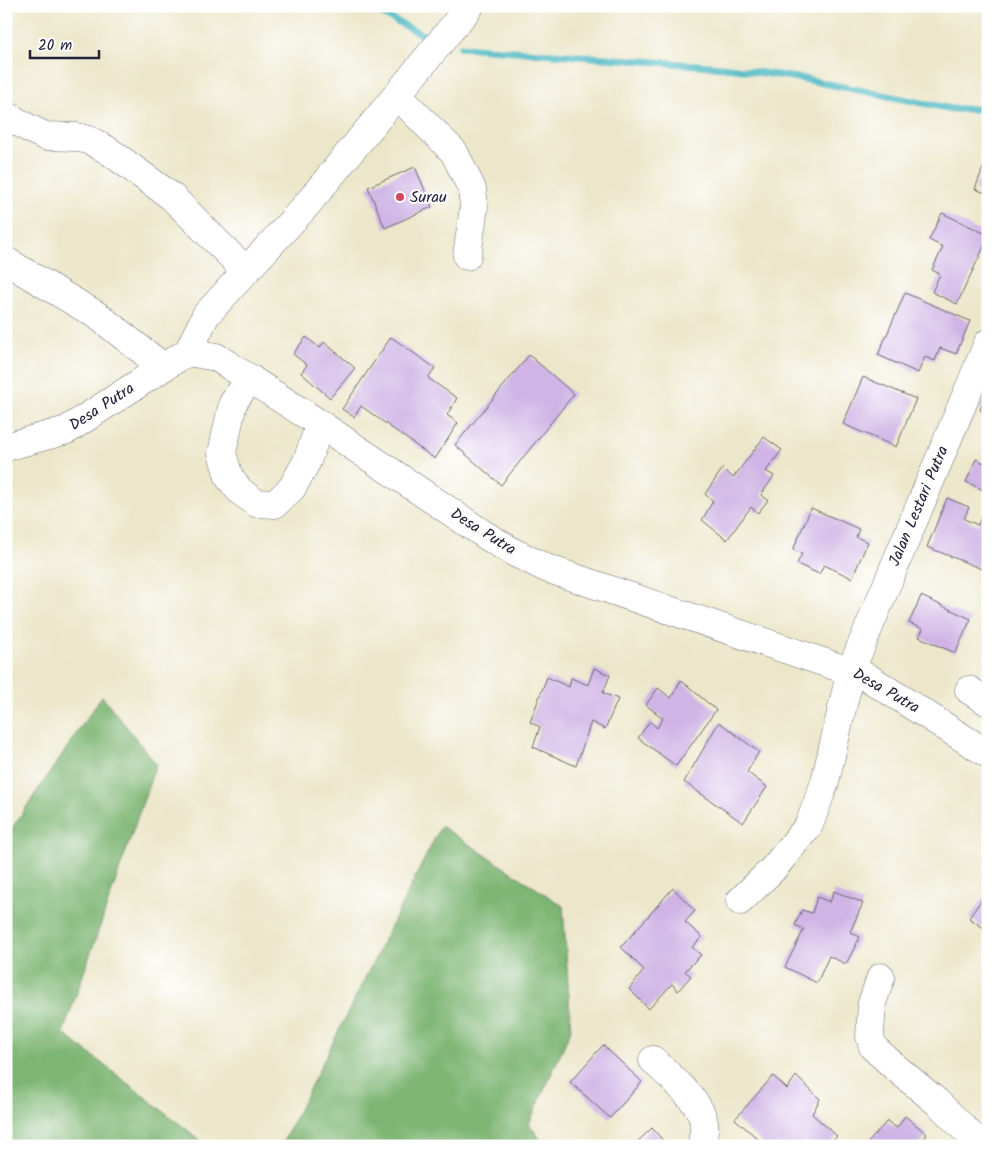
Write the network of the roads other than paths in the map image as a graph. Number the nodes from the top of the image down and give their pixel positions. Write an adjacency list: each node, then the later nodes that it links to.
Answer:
1 (470, 6): 2 (street)
2 (397, 95): 4 (street); 6 (street)
3 (6, 115): 6 (street)
4 (467, 256)
5 (6, 261): 9 (street)
6 (246, 271): 8 (street)
7 (988, 342): 13 (street, Jalan Lestari Putra)
8 (188, 352): 9 (street, Desa Putra); 10 (street, Desa Putra)
9 (163, 367): 12 (street, Desa Putra)
10 (250, 378): 11 (street, Desa Putra); 11 (street)
11 (320, 424): 13 (street, Desa Putra)
12 (6, 447)
13 (851, 670): 14 (street, Desa Putra); 15 (street, Jalan Lestari Putra)
14 (988, 754)
15 (740, 901)
16 (881, 977): 19 (street)
17 (653, 1060): 18 (street)
18 (701, 1146)
19 (982, 1146)

